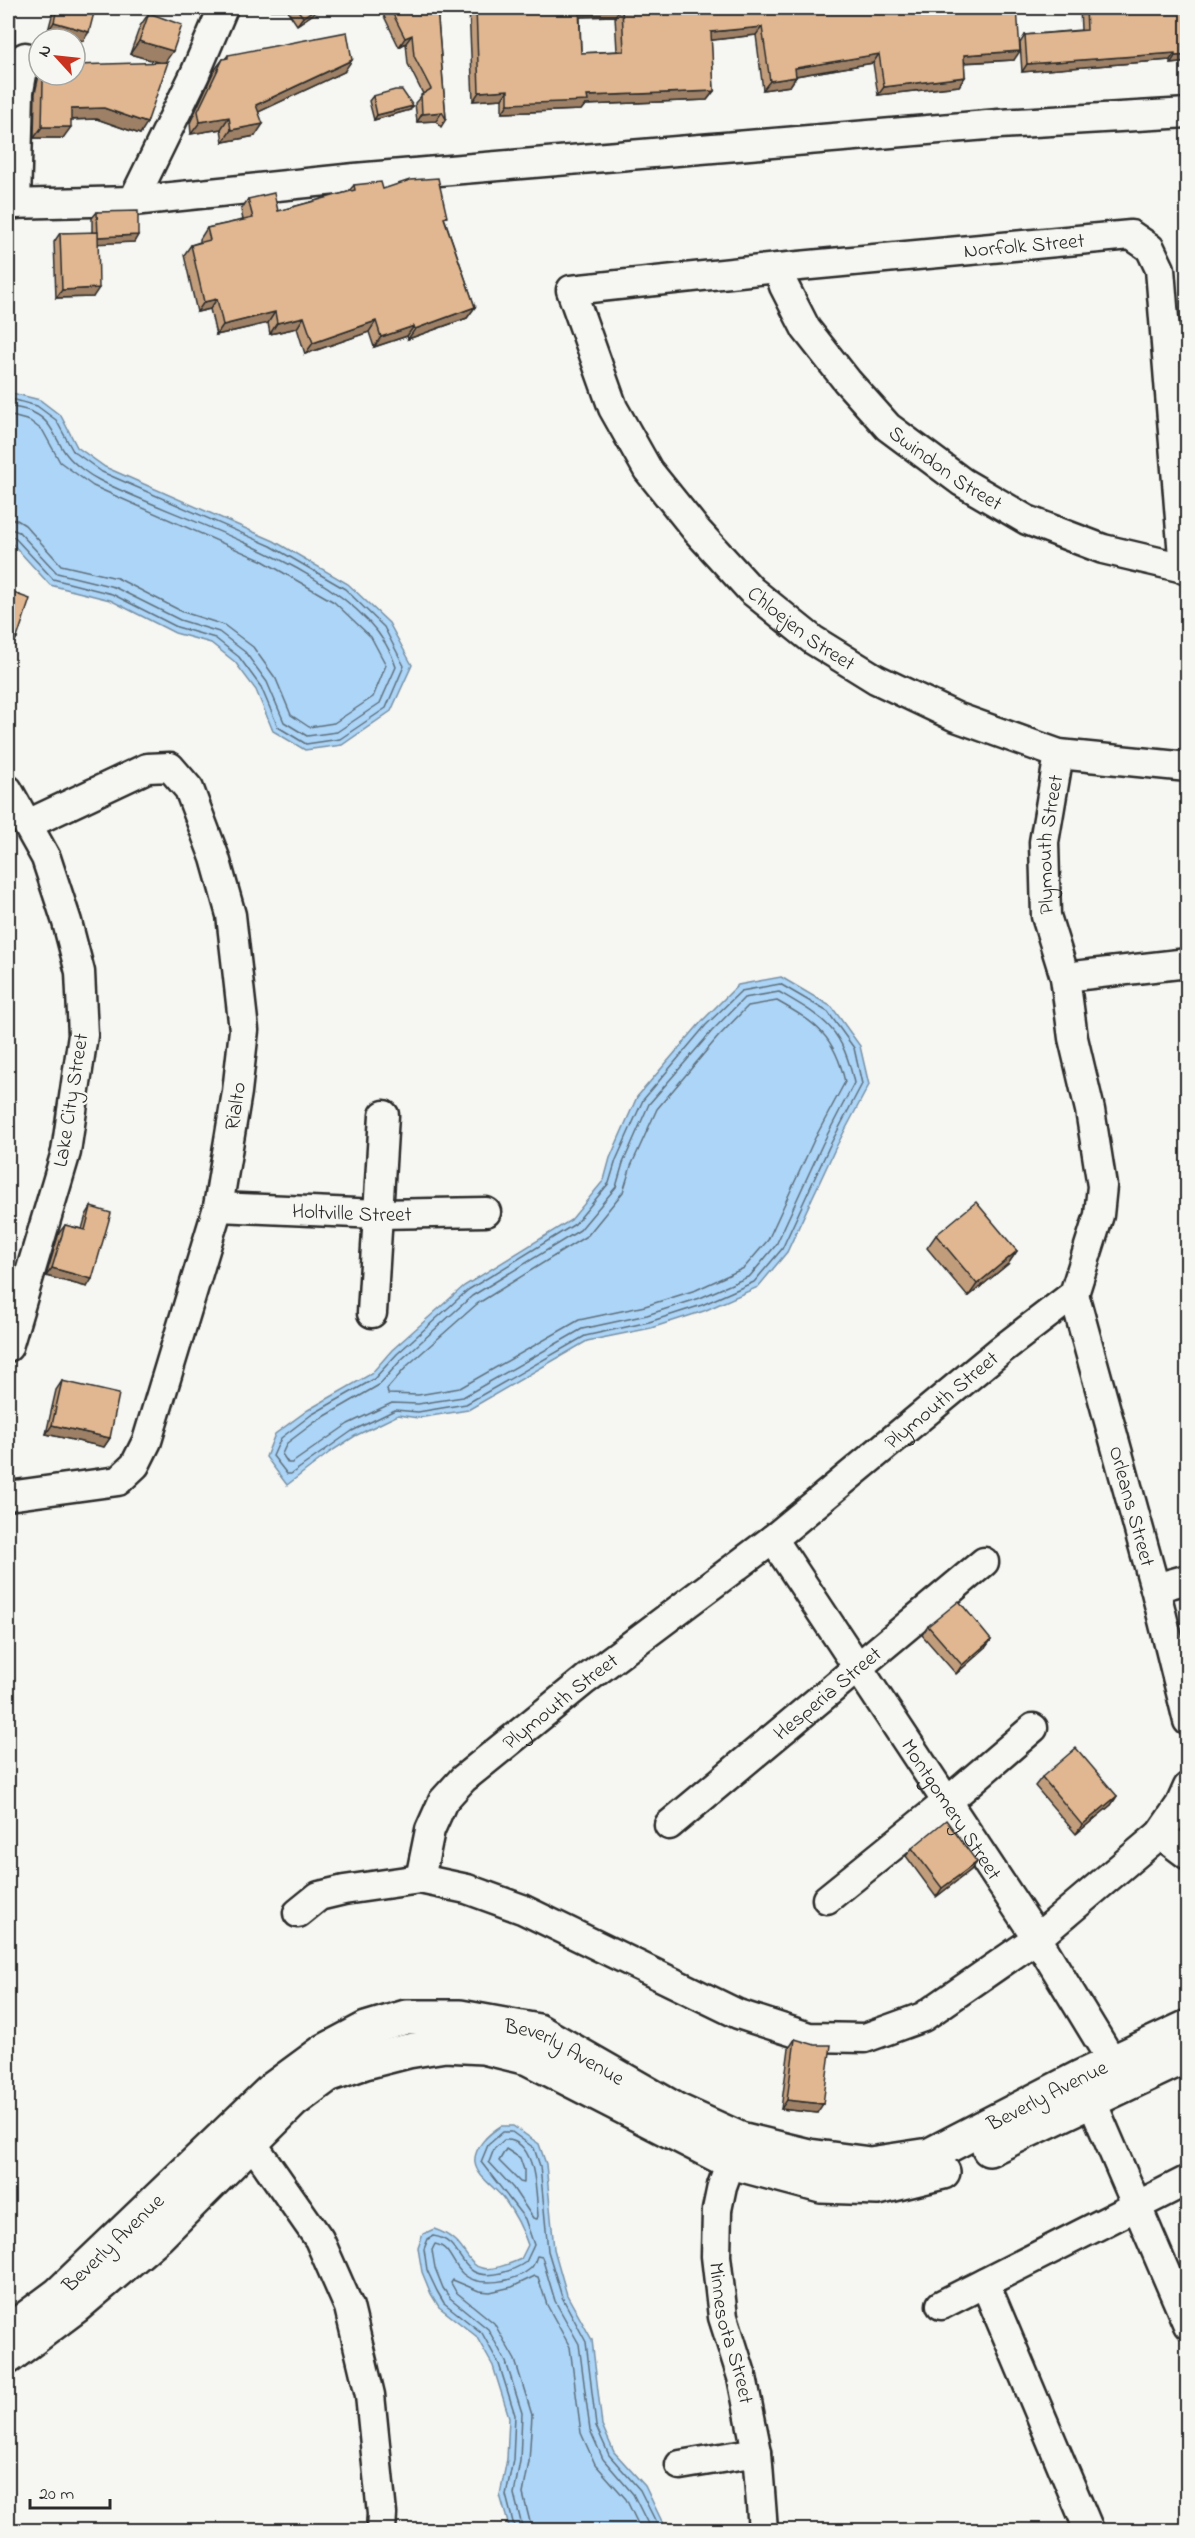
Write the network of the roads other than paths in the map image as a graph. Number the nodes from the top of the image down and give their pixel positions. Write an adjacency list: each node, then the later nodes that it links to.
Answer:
1 (223, 8): 4 (street)
2 (25, 57): 5 (street)
3 (1188, 113): 4 (street)
4 (133, 201): 5 (street)
5 (12, 204)
6 (778, 268): 7 (street, Norfolk Street); 8 (street, Swindon Street); 8 (street, Norfolk Street)
7 (571, 290): 9 (street, Chloejen Street)
8 (1186, 569)
9 (1059, 754): 10 (street, Chloejen Street); 14 (street, Plymouth Street)
10 (1188, 767)
11 (8, 790): 12 (street, Lake City Street)
12 (28, 824): 16 (street, Rialto); 21 (street, Lake City Street)
13 (1188, 963): 14 (street)
14 (1065, 977): 19 (street, Plymouth Street)
15 (384, 1115): 18 (street)
16 (218, 1207): 18 (street, Holtville Street); 22 (street, Rialto)
17 (486, 1212): 18 (street, Holtville Street)
18 (379, 1214): 20 (street)
19 (1074, 1294): 23 (street, Plymouth Street); 26 (street, Orleans Street)
20 (372, 1313)
21 (8, 1347)
22 (8, 1496)
23 (772, 1539): 27 (street, Montgomery Street); 35 (street, Plymouth Street)
24 (984, 1562): 27 (street, Hesperia Street)
25 (1188, 1579): 26 (street)
26 (1155, 1588): 28 (street, Orleans Street)
27 (857, 1669): 31 (street, Montgomery Street); 32 (street, Hesperia Street)
28 (1187, 1715)
29 (1033, 1728): 31 (street)
30 (1188, 1787): 33 (street)
31 (947, 1802): 36 (street); 38 (street, Montgomery Street)
32 (669, 1825)
33 (1160, 1834): 34 (street); 38 (street)
34 (1188, 1855)
35 (420, 1880): 37 (street); 38 (street)
36 (827, 1899)
37 (298, 1913)
38 (1037, 1938): 41 (street, Montgomery Street)
39 (1188, 2026): 41 (street, Beverly Avenue)
40 (1188, 2055): 41 (street, Beverly Avenue)
41 (1119, 2072): 42 (street, Beverly Avenue)
42 (1086, 2089): 44 (street, Beverly Avenue); 46 (street)
43 (244, 2134): 44 (street, Beverly Avenue); 50 (street, Beverly Avenue); 51 (street, Beverly Avenue); 54 (street)
44 (735, 2151): 52 (street, Minnesota Street)
45 (1188, 2180): 46 (street)
46 (1138, 2205): 47 (street); 49 (street)
47 (985, 2283): 48 (street); 56 (street)
48 (941, 2305)
49 (1188, 2325)
50 (8, 2332)
51 (8, 2357)
52 (757, 2452): 53 (street); 55 (street, Minnesota Street)
53 (680, 2465)
54 (381, 2530)
55 (763, 2530)
56 (1089, 2530)

